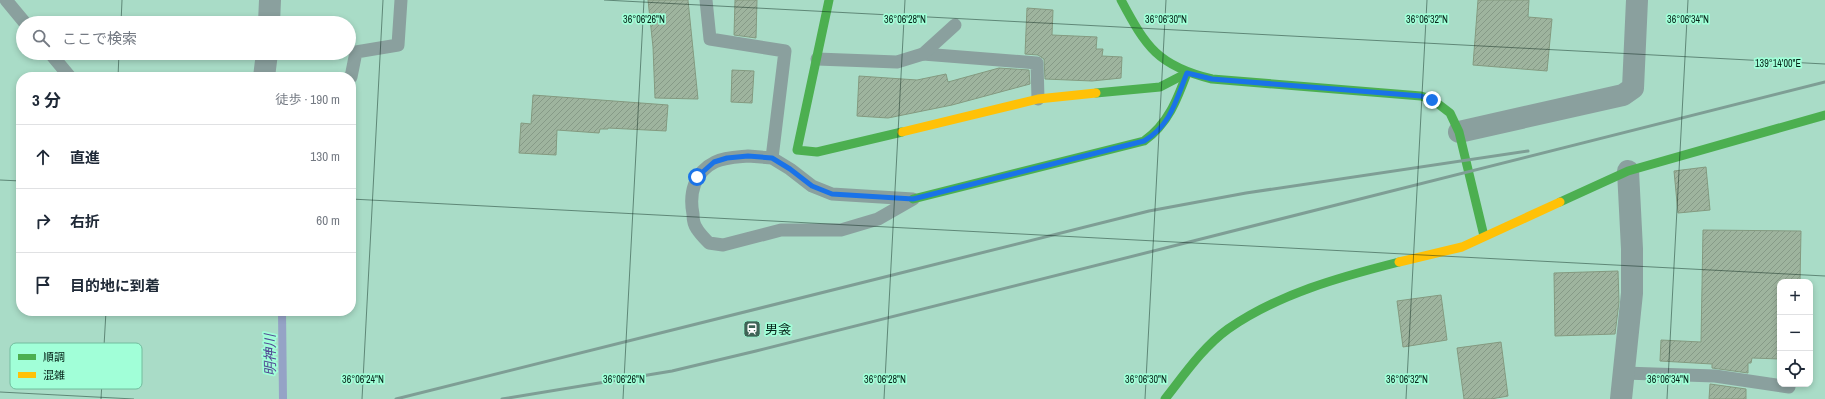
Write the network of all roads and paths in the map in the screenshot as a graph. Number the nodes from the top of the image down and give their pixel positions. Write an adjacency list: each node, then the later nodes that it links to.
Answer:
1 (6, 0): 8 (lane)
2 (270, 0): 9 (street)
3 (401, 0): 11 (lane)
4 (706, 0): 24 (lane)
5 (829, 0): 13 (street)
6 (1122, 0): 20 (street)
7 (1637, 0): 23 (street)
8 (19, 16)
9 (269, 16)
10 (955, 25): 12 (lane)
11 (356, 52)
12 (923, 54): 13 (lane); 21 (lane)
13 (817, 59): 21 (street)
14 (56, 60): 17 (lane)
15 (266, 60): 18 (street)
16 (354, 60): 19 (lane)
17 (66, 72)
18 (265, 72)
19 (351, 72)
20 (1187, 73): 21 (street); 23 (street); 26 (street)
21 (1038, 98)
22 (1825, 115): 25 (street)
23 (1460, 132): 27 (street)
24 (772, 158): 26 (lane); 26 (lane)
25 (1628, 171): 27 (street); 28 (street)
26 (913, 199)
27 (1484, 236): 30 (street)
28 (1624, 373): 29 (lane); 31 (street)
29 (1777, 385)
30 (1165, 399)
31 (1621, 399)

